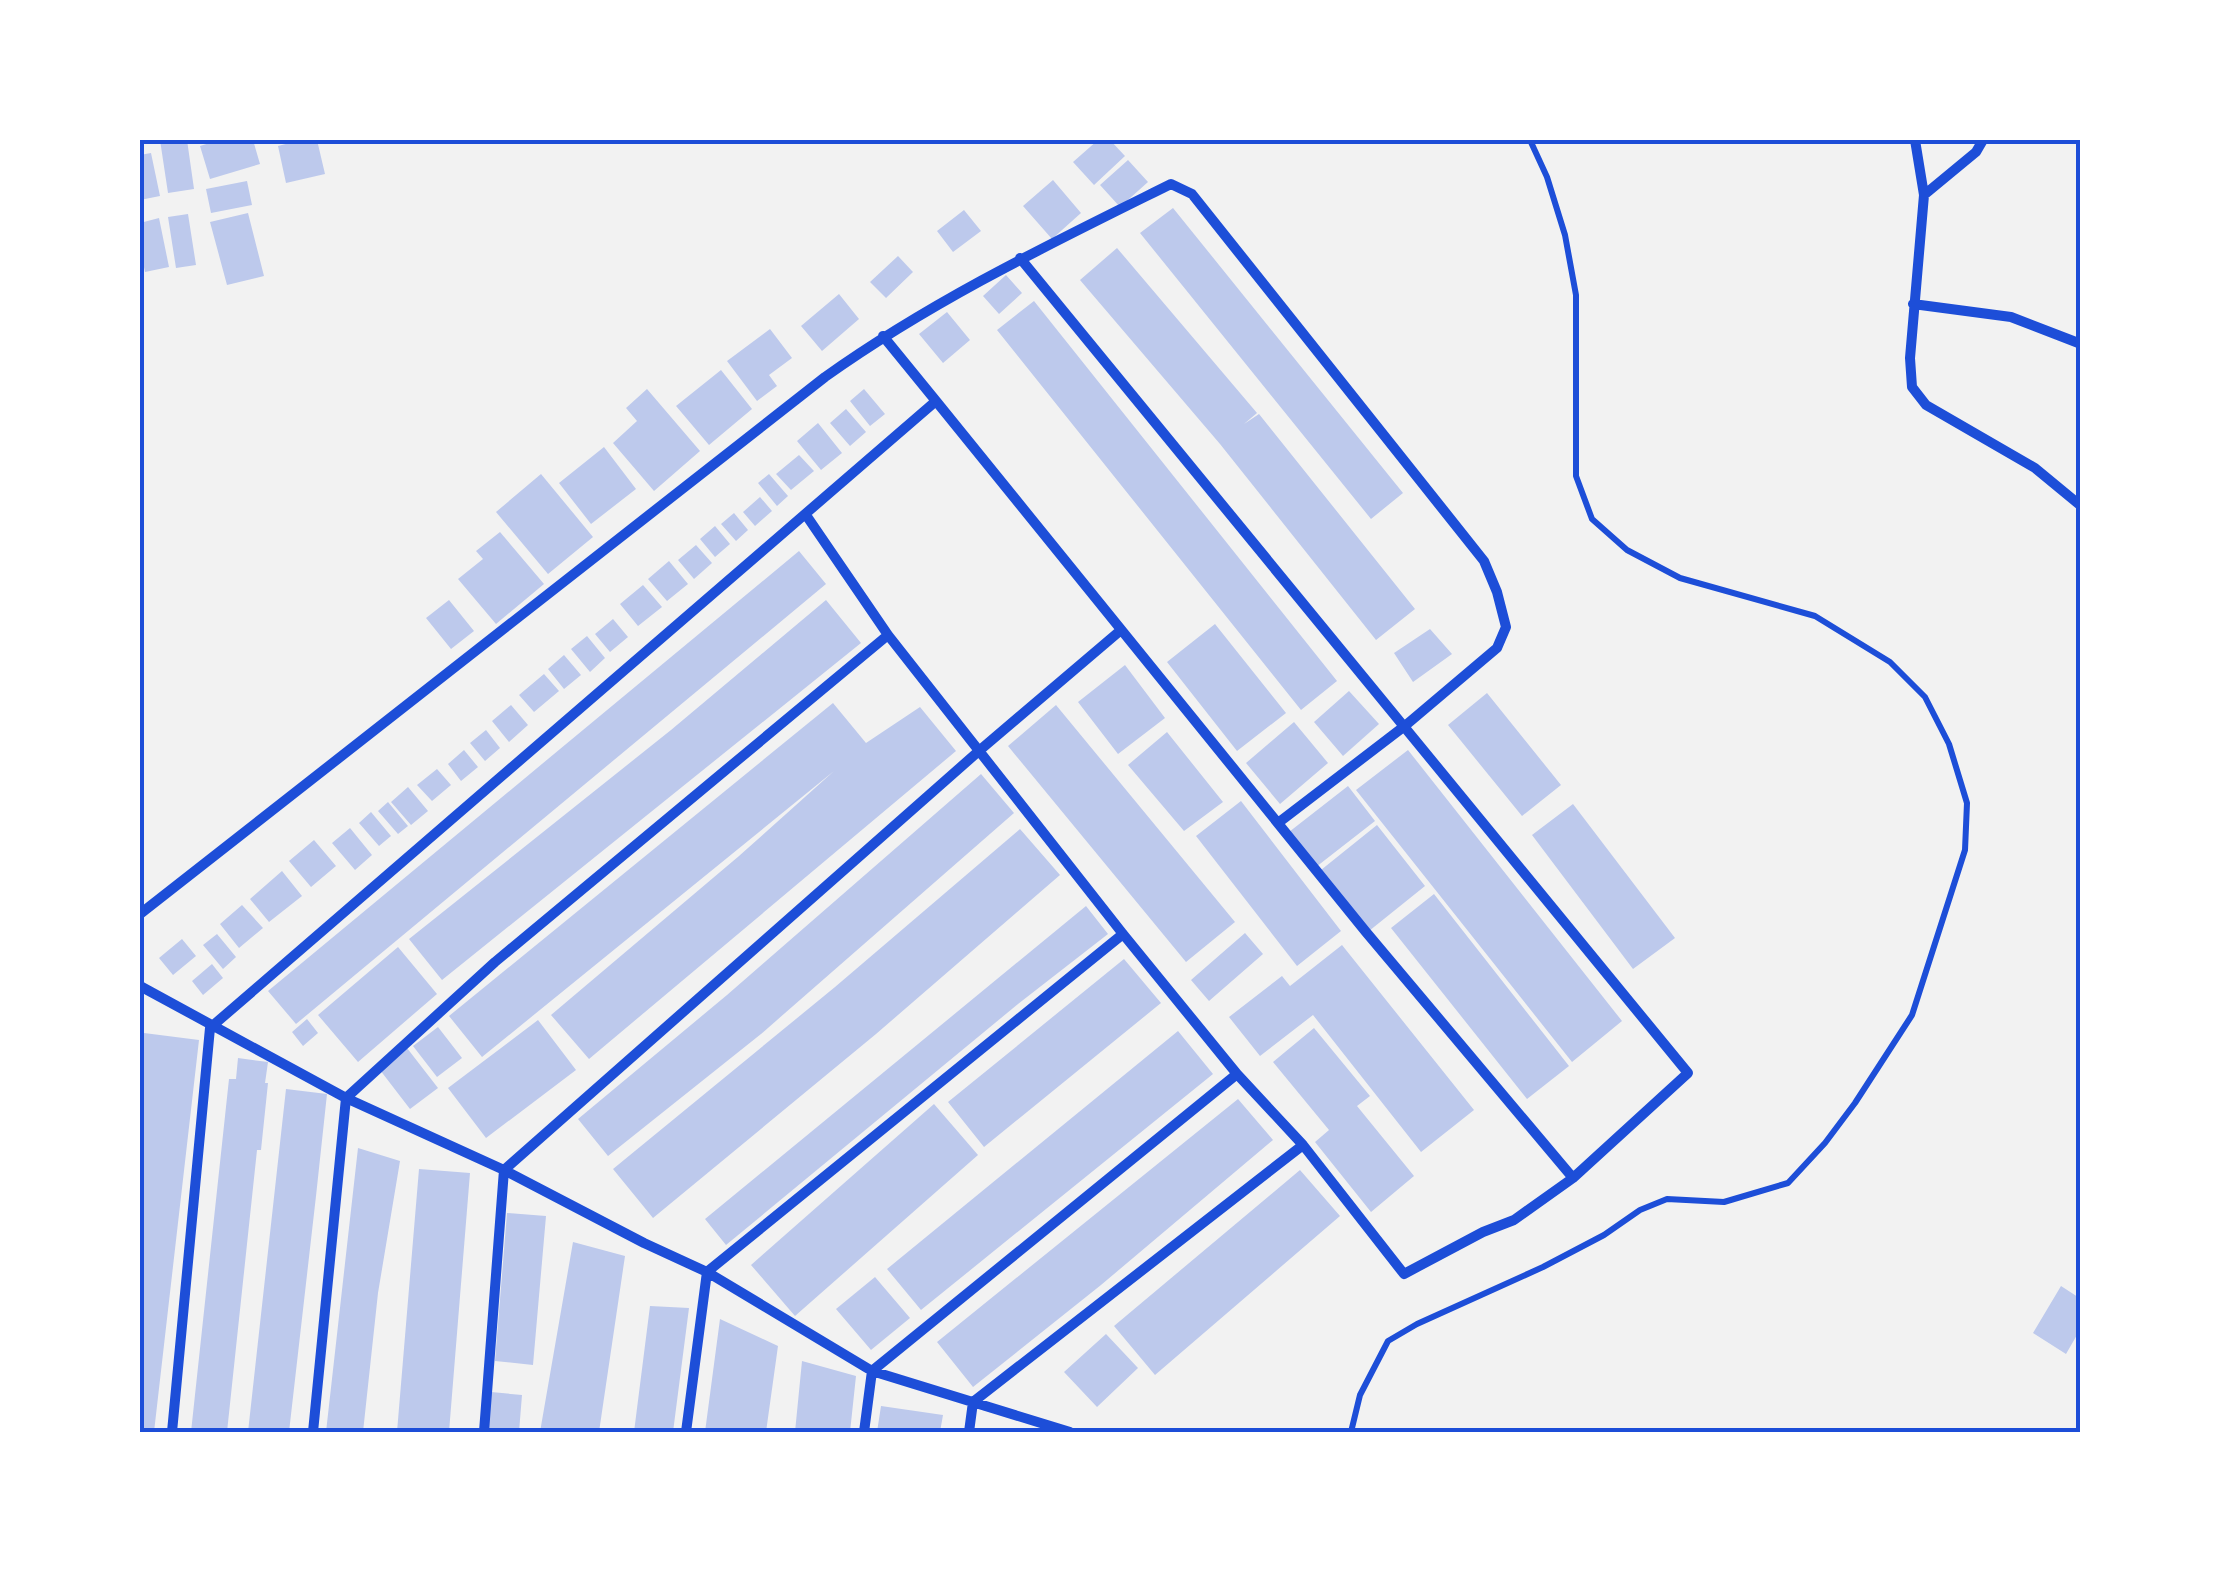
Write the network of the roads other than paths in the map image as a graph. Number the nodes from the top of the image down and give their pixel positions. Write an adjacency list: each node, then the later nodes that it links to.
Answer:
1 (1915, 140): 3 (street)
2 (1984, 140): 3 (street)
3 (1924, 196): 5 (street)
4 (1020, 258): 6 (street); 13 (street); 13 (street)
5 (1913, 304): 7 (street); 9 (street)
6 (883, 336): 8 (street); 16 (street)
7 (2081, 344)
8 (936, 401): 10 (street); 11 (street)
9 (2081, 506)
10 (806, 515): 12 (street); 19 (street)
11 (1121, 630): 14 (street); 15 (street)
12 (888, 635): 14 (street); 21 (street)
13 (1406, 725): 15 (street); 24 (street)
14 (980, 750): 17 (street); 23 (street)
15 (1278, 823): 24 (street)
16 (140, 914)
17 (1123, 934): 20 (street); 25 (street)
18 (140, 986): 19 (street)
19 (210, 1028): 21 (street); 28 (street)
20 (1238, 1074): 22 (street); 26 (street)
21 (346, 1098): 23 (street); 29 (street)
22 (1303, 1145): 24 (street); 27 (street)
23 (504, 1170): 25 (street); 30 (street)
24 (1573, 1178)
25 (708, 1272): 26 (street); 31 (street)
26 (872, 1371): 27 (street); 32 (street)
27 (973, 1402): 33 (street); 34 (street)
28 (172, 1432)
29 (313, 1432)
30 (484, 1432)
31 (686, 1432)
32 (864, 1432)
33 (969, 1432)
34 (1070, 1432)

